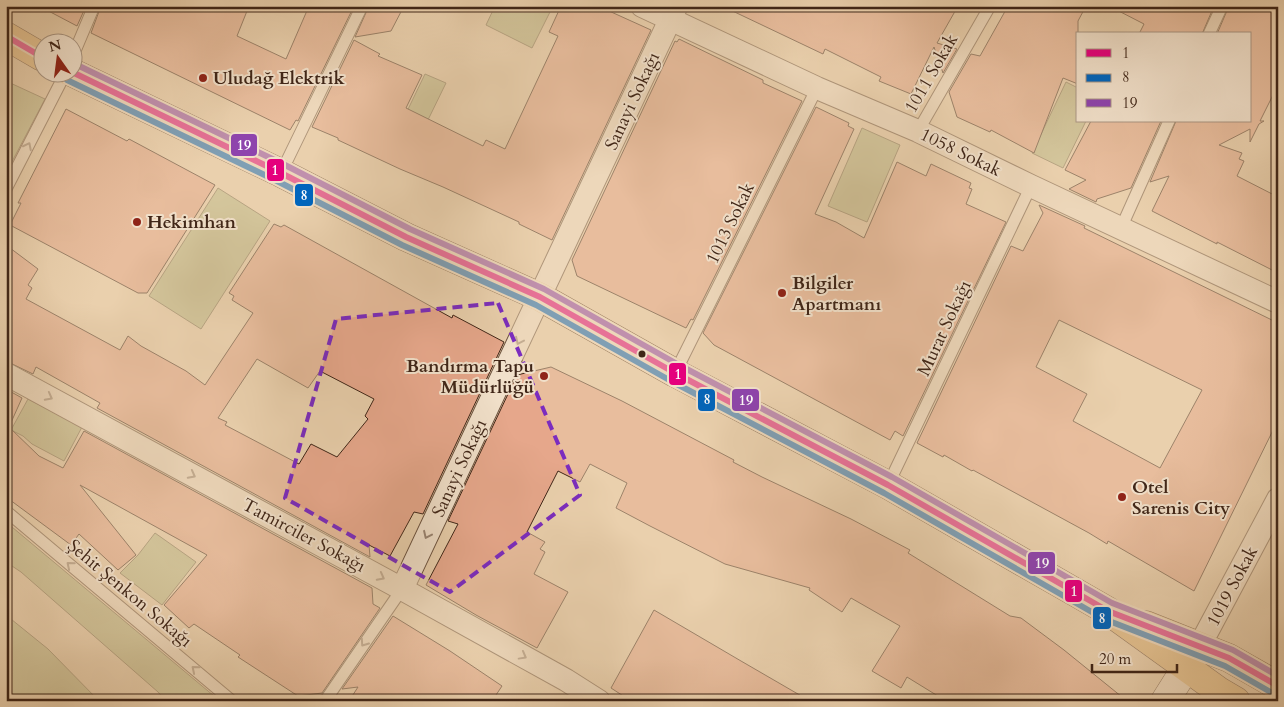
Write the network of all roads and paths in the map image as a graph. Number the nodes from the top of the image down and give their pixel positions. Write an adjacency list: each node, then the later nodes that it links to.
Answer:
1 (94, 6): 8 (lane)
2 (362, 6): 16 (lane)
3 (642, 6): 6 (street, 1058 Sokak)
4 (990, 6): 15 (lane, 1011 Sokak)
5 (1222, 6): 7 (lane)
6 (674, 13): 13 (street, 1058 Sokak); 20 (street, Sanayi Sokağı)
7 (1210, 32)
8 (82, 34)
9 (6, 36): 10 (main road)
10 (32, 50)
11 (82, 77): 16 (main road)
12 (61, 82): 18 (lane, one-way to 12)
13 (817, 88): 15 (street, 1058 Sokak); 23 (lane, 1013 Sokak)
14 (1169, 122): 19 (lane)
15 (918, 131): 17 (street, 1058 Sokak)
16 (281, 173): 20 (main road)
17 (1031, 186): 19 (street, 1058 Sokak); 24 (lane, Murat Sokağı)
18 (6, 189)
19 (1121, 228): 21 (street, 1058 Sokak)
20 (540, 297): 23 (main road); 27 (street, Sanayi Sokağı, one-way to 27)
21 (1278, 302)
22 (6, 374): 27 (street, Tamirciler Sokağı, one-way to 27)
23 (675, 374): 24 (main road)
24 (888, 485): 28 (main road)
25 (1278, 499): 28 (street, 1019 Sokak)
26 (6, 511): 30 (lane, Şehit Şenkon Sokağı, one-way to 26)
27 (402, 589): 31 (lane, Sanayi Sokağı, one-way to 31); 32 (street, Tamirciler Sokağı, one-way to 32)
28 (1193, 657): 29 (main road); 33 (main road); 34 (main road)
29 (1278, 686)
30 (232, 701)
31 (325, 701)
32 (599, 701)
33 (1165, 701)
34 (1236, 701)

